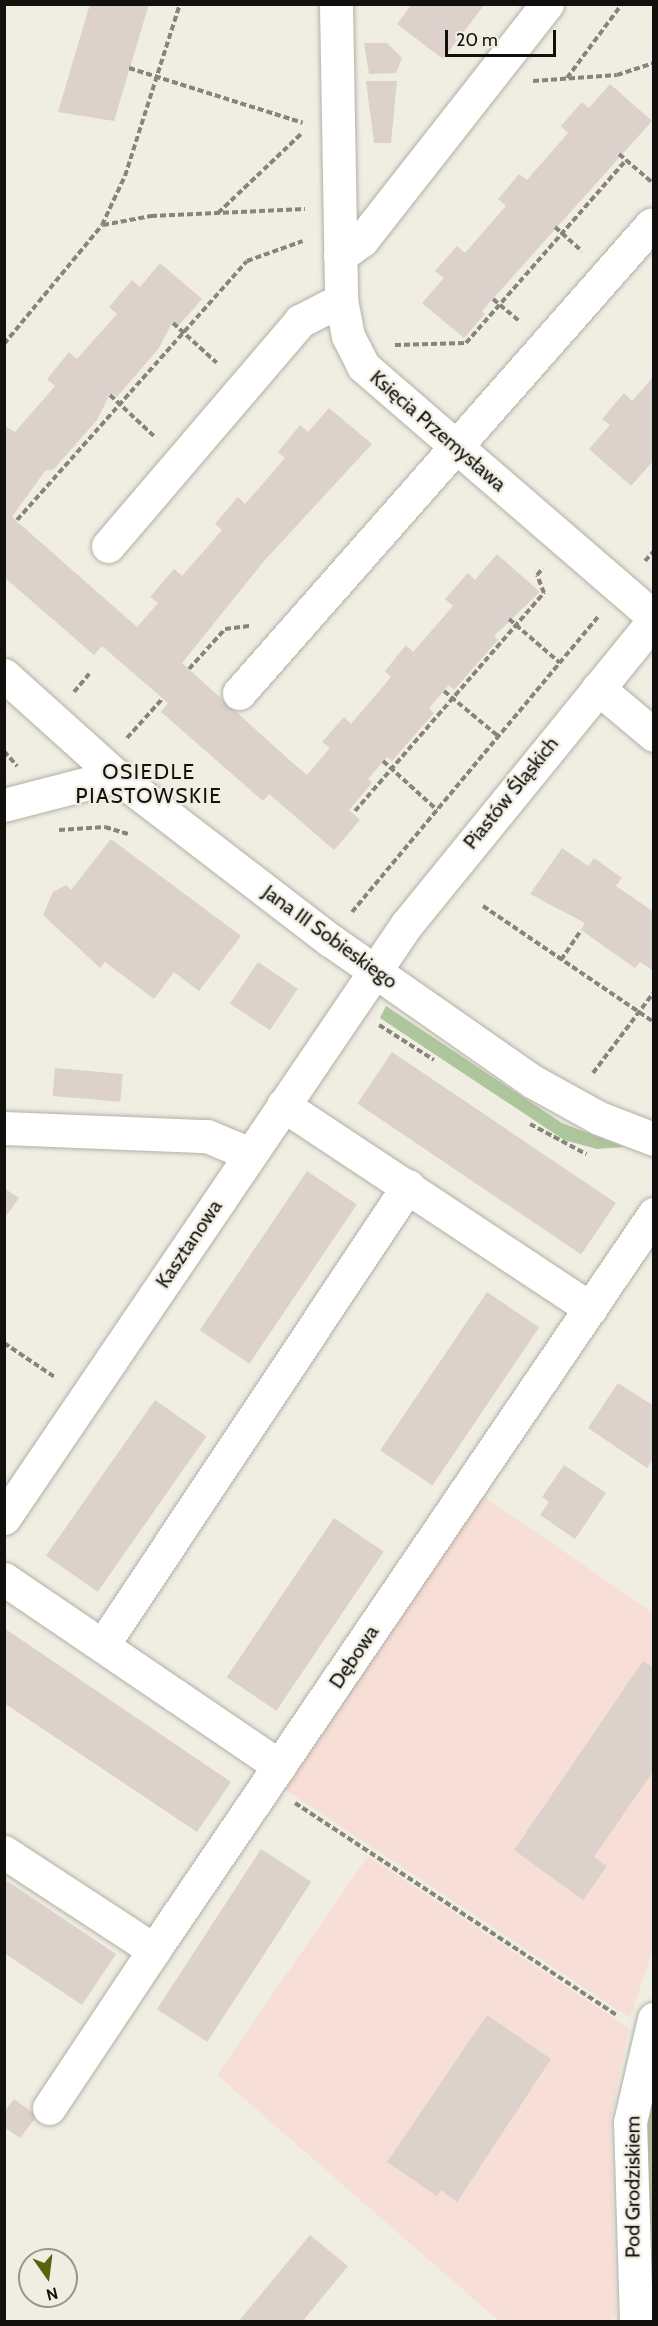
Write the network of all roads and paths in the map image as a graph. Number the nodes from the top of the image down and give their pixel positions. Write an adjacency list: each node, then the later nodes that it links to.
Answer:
1 (180, 4): 7 (path)
2 (336, 4): 13 (street, Księcia Przemysława)
3 (547, 4): 9 (street)
4 (622, 4): 8 (path)
5 (654, 63): 8 (path)
6 (129, 68): 7 (path)
7 (157, 76): 14 (path); 15 (path)
8 (567, 79): 9 (path)
9 (484, 85): 19 (street)
10 (619, 154): 11 (path)
11 (626, 160): 12 (path); 18 (path)
12 (654, 184)
13 (339, 207): 14 (path); 19 (street, Księcia Przemysława)
14 (218, 213): 15 (path)
15 (102, 225): 27 (path)
16 (651, 225): 32 (street)
17 (555, 227): 18 (path)
18 (562, 233): 20 (path); 23 (path)
19 (328, 247): 22 (street, Księcia Przemysława); 26 (path)
20 (586, 254)
21 (494, 298): 23 (path)
22 (341, 300): 29 (street); 32 (street, Księcia Przemysława)
23 (500, 304): 25 (path); 28 (path)
24 (173, 323): 26 (path)
25 (523, 325)
26 (183, 332): 29 (path); 31 (path)
27 (4, 344)
28 (387, 345)
29 (243, 387): 33 (street)
30 (110, 395): 31 (path)
31 (120, 404): 33 (path); 34 (path)
32 (457, 447): 39 (street, Księcia Przemysława); 48 (street)
33 (180, 460): 35 (street)
34 (17, 520)
35 (108, 546)
36 (552, 559): 41 (path)
37 (601, 609): 42 (path)
38 (509, 619): 41 (path)
39 (654, 619): 46 (street, Piastów Śląskich)
40 (264, 624): 43 (path)
41 (516, 625): 42 (path); 51 (path)
42 (560, 663): 53 (path)
43 (189, 669)
44 (91, 672): 49 (path)
45 (4, 675): 59 (street, Jana III Sobieskiego)
46 (598, 688): 52 (street); 67 (street, Piastów Śląskich)
47 (444, 691): 51 (path)
48 (239, 693)
49 (69, 697)
50 (163, 698): 54 (path)
51 (453, 698): 53 (path); 58 (path)
52 (654, 735)
53 (498, 736): 62 (path)
54 (123, 743)
55 (4, 751): 57 (path)
56 (383, 761): 58 (path)
57 (16, 762)
58 (392, 769): 61 (path); 62 (path)
59 (116, 776): 60 (street); 67 (street, Jana III Sobieskiego)
60 (4, 805)
61 (355, 810)
62 (437, 810): 64 (path)
63 (483, 906): 66 (path)
64 (344, 922)
65 (581, 930): 66 (path)
66 (561, 960): 69 (path)
67 (374, 970): 72 (street, Kasztanowa); 74 (street, Jana III Sobieskiego)
68 (654, 992): 69 (path)
69 (637, 1010): 70 (path); 71 (path)
70 (654, 1022)
71 (585, 1084)
72 (283, 1105): 75 (street, Kasztanowa); 76 (street)
73 (4, 1128): 75 (street)
74 (654, 1139)
75 (250, 1154): 80 (street, Kasztanowa)
76 (408, 1186): 78 (street); 83 (street)
77 (654, 1214): 78 (street, Dębowa)
78 (591, 1309): 84 (street, Dębowa)
79 (4, 1343): 80 (path)
80 (86, 1398): 81 (street, Kasztanowa)
81 (4, 1518)
82 (4, 1579): 83 (street)
83 (104, 1643): 84 (street)
84 (273, 1775): 86 (street, Dębowa); 87 (path)
85 (4, 1852): 86 (street)
86 (154, 1950): 88 (street, Dębowa)
87 (651, 2027): 89 (street, Pod Grodziskiem)
88 (49, 2108)
89 (636, 2322)

